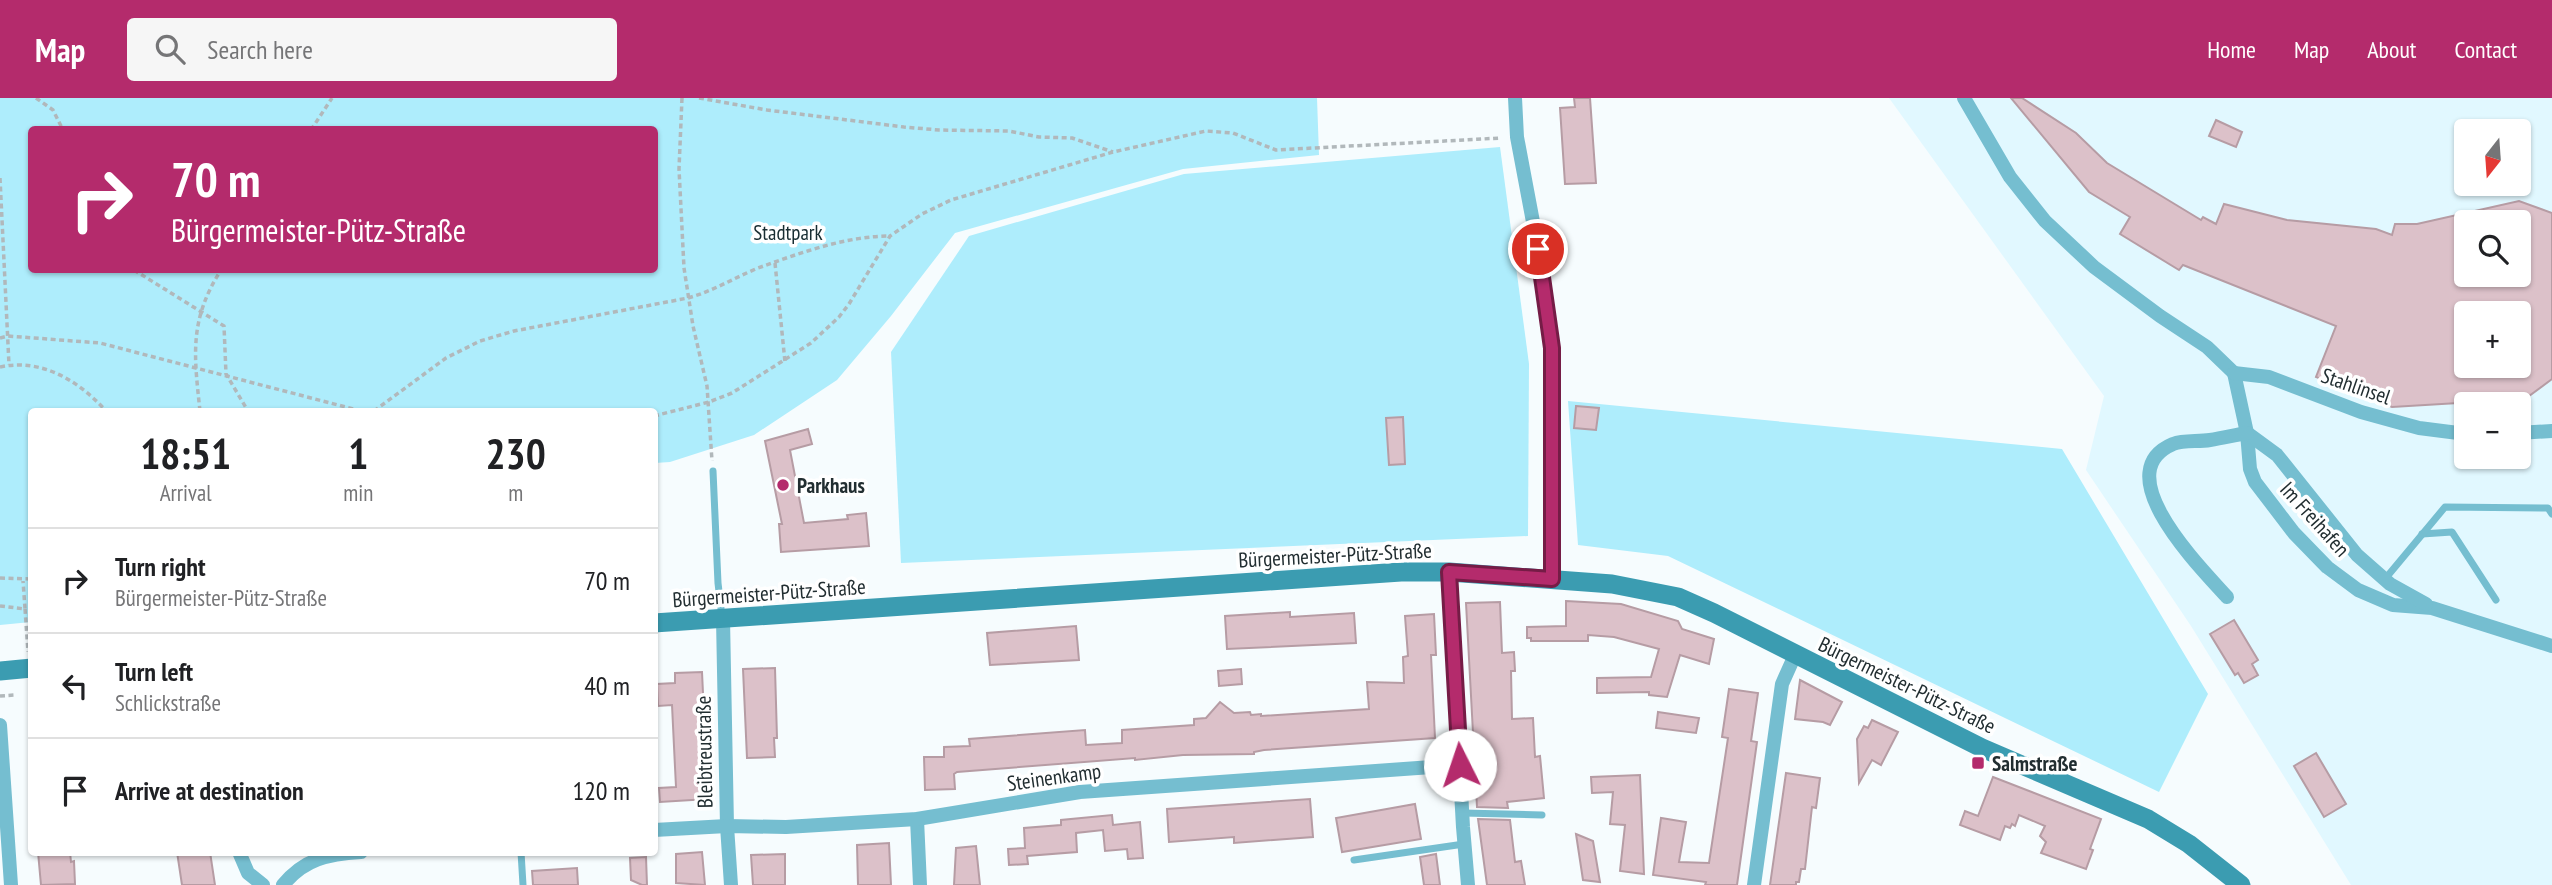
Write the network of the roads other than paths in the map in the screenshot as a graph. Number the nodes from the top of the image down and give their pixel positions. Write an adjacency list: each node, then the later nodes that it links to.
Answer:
1 (1515, 98): 12 (street)
2 (1964, 98): 3 (street)
3 (2234, 373): 5 (street, Stahlinsel); 7 (street, Im Freihafen)
4 (2552, 430): 6 (street)
5 (2454, 432)
6 (2531, 432)
7 (2247, 433): 13 (street, Im Freihafen); 14 (street); 16 (street, Im Freihafen)
8 (713, 471): 17 (lane)
9 (2552, 514): 10 (lane)
10 (2422, 534): 13 (lane); 15 (lane)
11 (1449, 572): 12 (main road, Bürgermeister-Pütz-Straße); 17 (main road, Bürgermeister-Pütz-Straße); 24 (street)
12 (1552, 579): 20 (main road, Bürgermeister-Pütz-Straße)
13 (2385, 579): 16 (street, Im Freihafen)
14 (2227, 597)
15 (2496, 600)
16 (2432, 608): 19 (street, Im Freihafen)
17 (723, 619): 18 (main road, Bürgermeister-Pütz-Straße); 28 (street, Bleibtreustraße)
18 (658, 624)
19 (2552, 646)
20 (1795, 655): 42 (street); 43 (main road, Bürgermeister-Pütz-Straße)
21 (28, 668): 22 (main road)
22 (0, 670)
23 (0, 725): 35 (street)
24 (1460, 765): 25 (street); 27 (street, Steinenkamp)
25 (1462, 813): 26 (lane); 30 (street)
26 (1542, 815)
27 (917, 819): 28 (street, Steinenkamp); 40 (street)
28 (727, 826): 29 (street, Steinenkamp); 39 (street, Bleibtreustraße)
29 (658, 830)
30 (1464, 844): 34 (lane); 41 (street)
31 (241, 856): 36 (street)
32 (331, 856): 37 (street)
33 (521, 856): 38 (lane)
34 (1354, 860)
35 (11, 885)
36 (262, 885)
37 (283, 885)
38 (523, 885)
39 (730, 885)
40 (920, 885)
41 (1468, 885)
42 (1754, 885)
43 (2241, 885)

